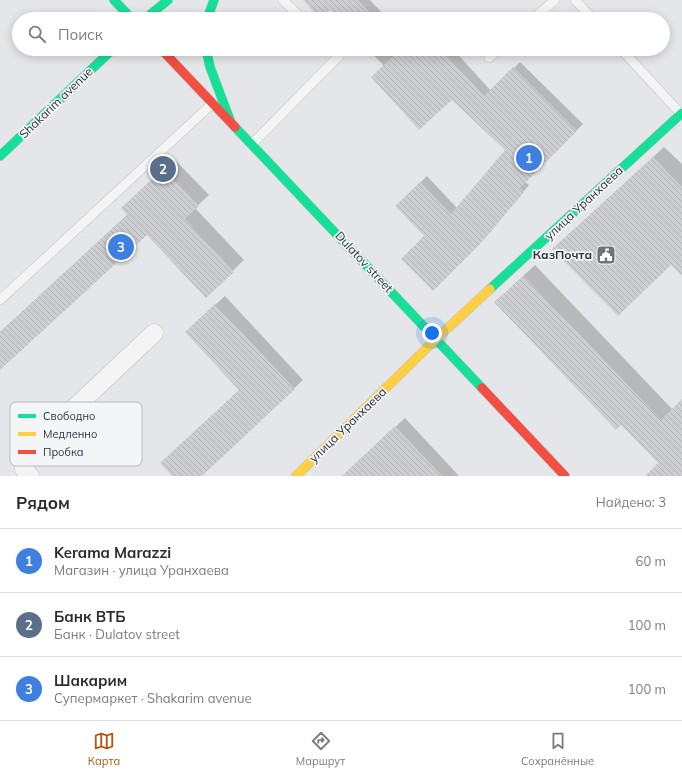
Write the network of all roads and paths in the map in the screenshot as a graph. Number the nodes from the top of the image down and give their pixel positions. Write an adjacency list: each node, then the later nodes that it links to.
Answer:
1 (114, 0): 7 (street)
2 (168, 0): 8 (street)
3 (214, 0): 9 (street)
4 (283, 0): 10 (lane)
5 (555, 0): 11 (lane)
6 (575, 0): 12 (lane)
7 (125, 12)
8 (153, 12)
9 (210, 12)
10 (295, 12)
11 (541, 12)
12 (586, 12)
13 (105, 56): 22 (street, Shakarim avenue)
14 (168, 56): 18 (street, Dulatov street)
15 (207, 56): 20 (street)
16 (339, 56): 21 (lane)
17 (628, 56): 19 (lane)
18 (212, 102): 20 (street, Dulatov street); 23 (lane)
19 (682, 114): 25 (street, улица Уранхаева)
20 (230, 120): 21 (street, Dulatov street)
21 (252, 144): 25 (street, Dulatov street)
22 (0, 156)
23 (0, 300)
24 (154, 333): 26 (street)
25 (436, 339): 29 (street, улица Уранхаева); 30 (street, Dulatov street)
26 (81, 402)
27 (24, 466): 28 (street)
28 (30, 476)
29 (296, 476)
30 (566, 476)

